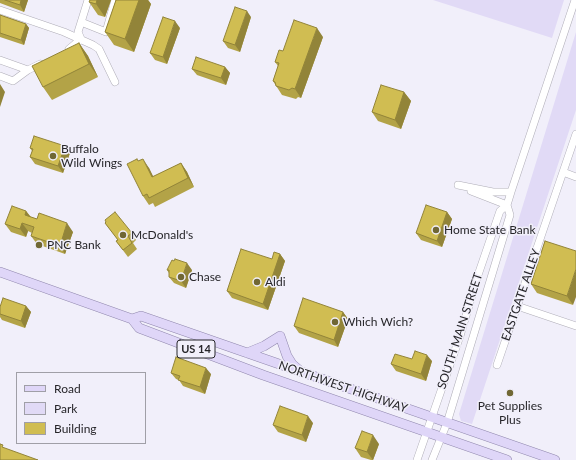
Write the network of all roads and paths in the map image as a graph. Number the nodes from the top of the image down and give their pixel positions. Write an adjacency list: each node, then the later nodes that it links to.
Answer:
1 (88, 0): 5 (street)
2 (116, 0): 5 (street)
3 (575, 0): 16 (street, SOUTH MAIN STREET)
4 (0, 10): 6 (street)
5 (81, 22): 6 (street)
6 (81, 39): 7 (street); 12 (street)
7 (61, 54)
8 (0, 60): 10 (street)
9 (48, 60): 10 (street)
10 (28, 70): 11 (street)
11 (0, 76)
12 (115, 82)
13 (576, 134): 14 (street, EASTGATE ALLEY)
14 (563, 172): 15 (street); 19 (street, EASTGATE ALLEY)
15 (576, 177)
16 (511, 192): 17 (street, SOUTH MAIN STREET); 17 (street)
17 (506, 205): 25 (street, SOUTH MAIN STREET); 26 (street, SOUTH MAIN STREET)
18 (0, 272): 20 (main road, NORTHWEST HIGHWAY / US 14)
19 (517, 306): 21 (street); 23 (street, EASTGATE ALLEY)
20 (132, 319): 22 (main road, NORTHWEST HIGHWAY / US 14); 27 (main road, NORTHWEST HIGHWAY / US 14)
21 (576, 326)
22 (247, 353): 24 (main road, NORTHWEST HIGHWAY / US 14); 24 (main road)
23 (497, 365)
24 (306, 374): 25 (main road, NORTHWEST HIGHWAY / US 14)
25 (431, 417): 26 (main road, NORTHWEST HIGHWAY / US 14); 27 (street, SOUTH MAIN STREET)
26 (447, 423): 28 (street, SOUTH MAIN STREET); 32 (main road, NORTHWEST HIGHWAY / US 14)
27 (426, 432): 28 (main road, NORTHWEST HIGHWAY / US 14); 29 (street, SOUTH MAIN STREET)
28 (442, 437): 30 (street, SOUTH MAIN STREET); 31 (main road, NORTHWEST HIGHWAY / US 14)
29 (417, 460)
30 (432, 460)
31 (506, 460)
32 (555, 460)

